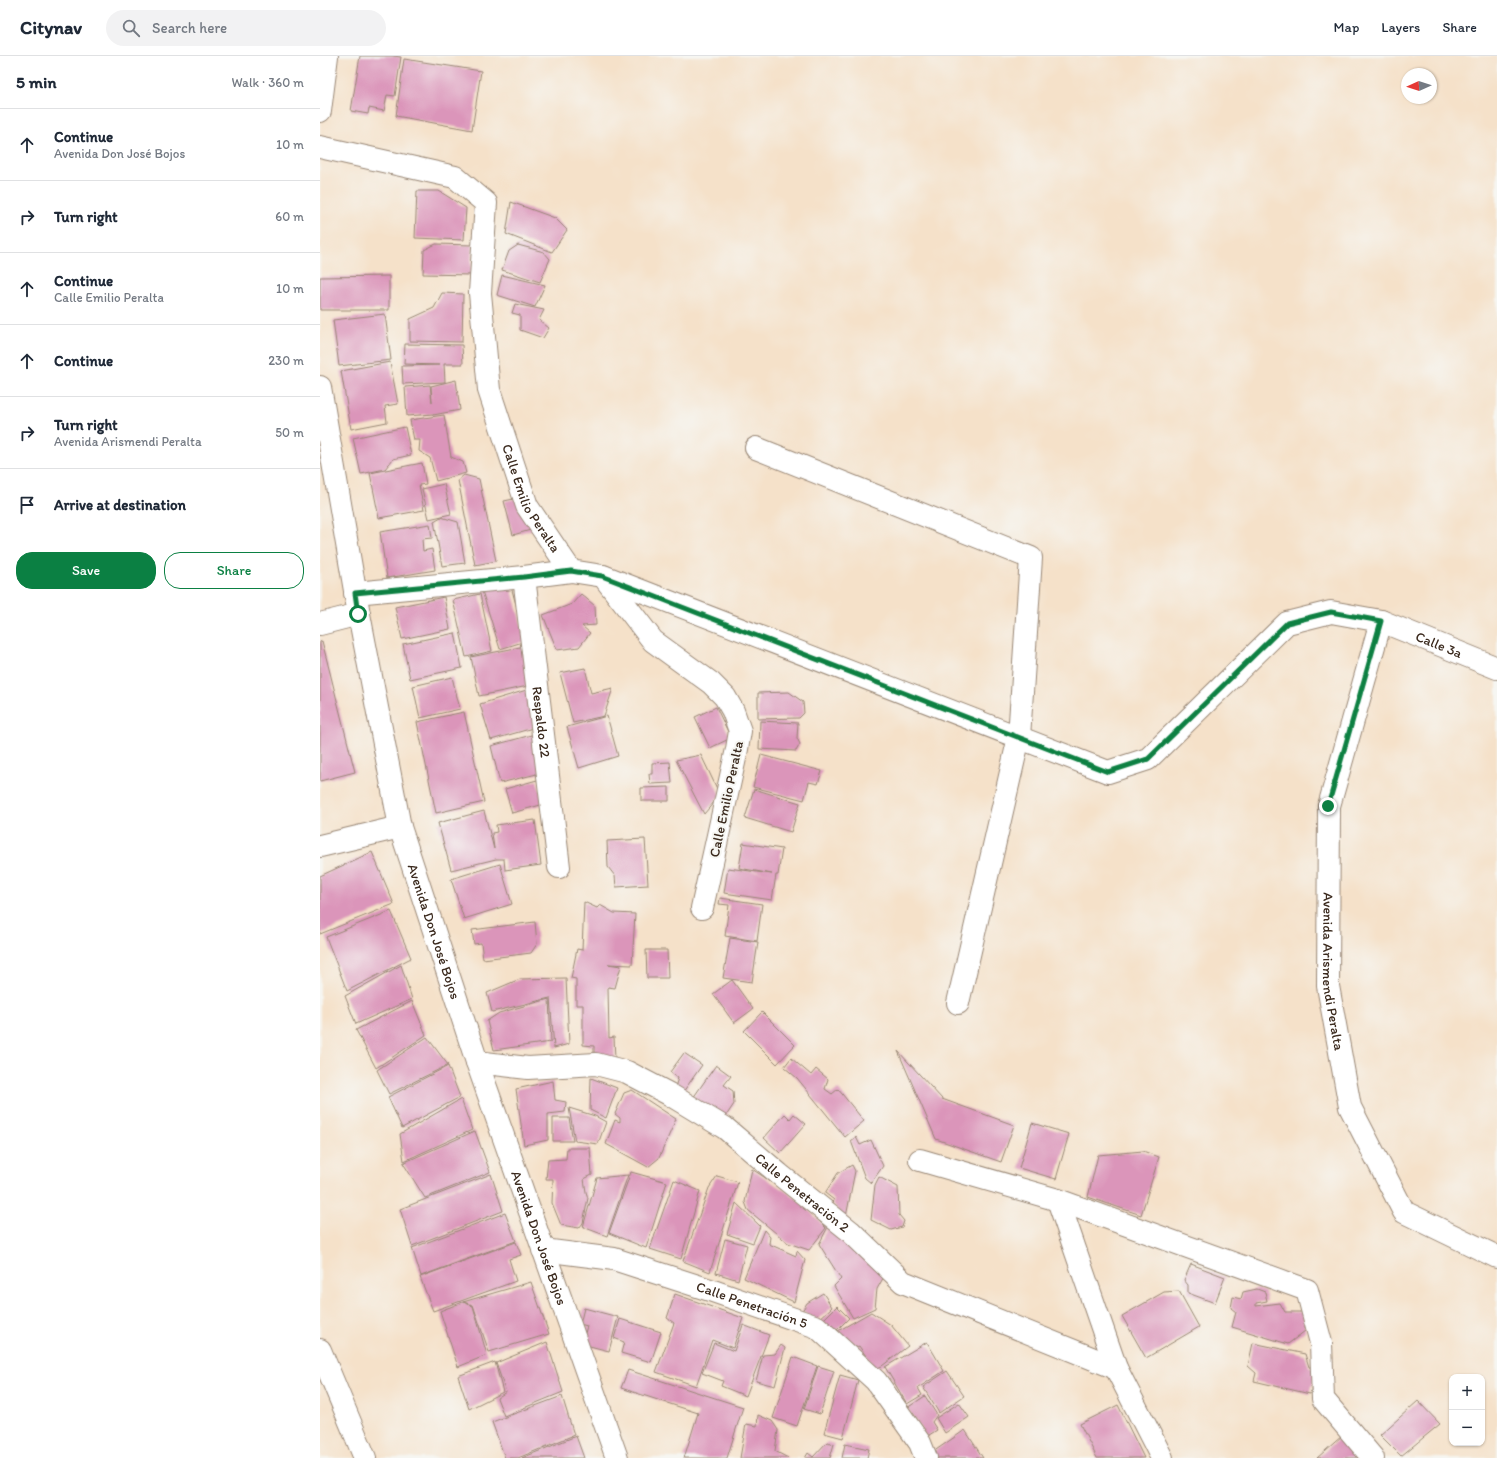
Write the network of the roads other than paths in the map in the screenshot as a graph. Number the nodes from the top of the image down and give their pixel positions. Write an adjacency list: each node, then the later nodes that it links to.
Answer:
1 (327, 56): 2 (street)
2 (320, 111)
3 (320, 147): 6 (street, Calle Emilio Peralta)
4 (321, 398): 9 (street, Avenida Don José Bojos)
5 (756, 448): 13 (street)
6 (571, 571): 7 (street); 8 (street)
7 (602, 576): 13 (street, Calle 3a); 17 (street, Calle Emilio Peralta)
8 (524, 577): 9 (street); 16 (street, Respaldo 22)
9 (357, 604): 11 (street); 14 (street, Avenida Don José Bojos)
10 (1381, 621): 12 (street, Calle 3a); 13 (street, Calle 3a); 23 (street, Avenida Arismendi Peralta)
11 (320, 624)
12 (1497, 668)
13 (1019, 737): 18 (street)
14 (400, 827): 15 (street); 19 (street, Avenida Don José Bojos)
15 (320, 846)
16 (558, 867)
17 (702, 908)
18 (958, 1003)
19 (477, 1062): 22 (street, Avenida Don José Bojos); 25 (street, Calle Penetración 2)
20 (920, 1160): 21 (street)
21 (1058, 1200): 25 (street); 30 (street)
22 (543, 1250): 27 (street, Avenida Don José Bojos); 28 (street, Calle Penetración 5)
23 (1497, 1256)
24 (320, 1350): 26 (street)
25 (1116, 1368): 29 (street)
26 (365, 1458)
27 (617, 1458)
28 (926, 1458)
29 (1162, 1458)
30 (1373, 1458)

